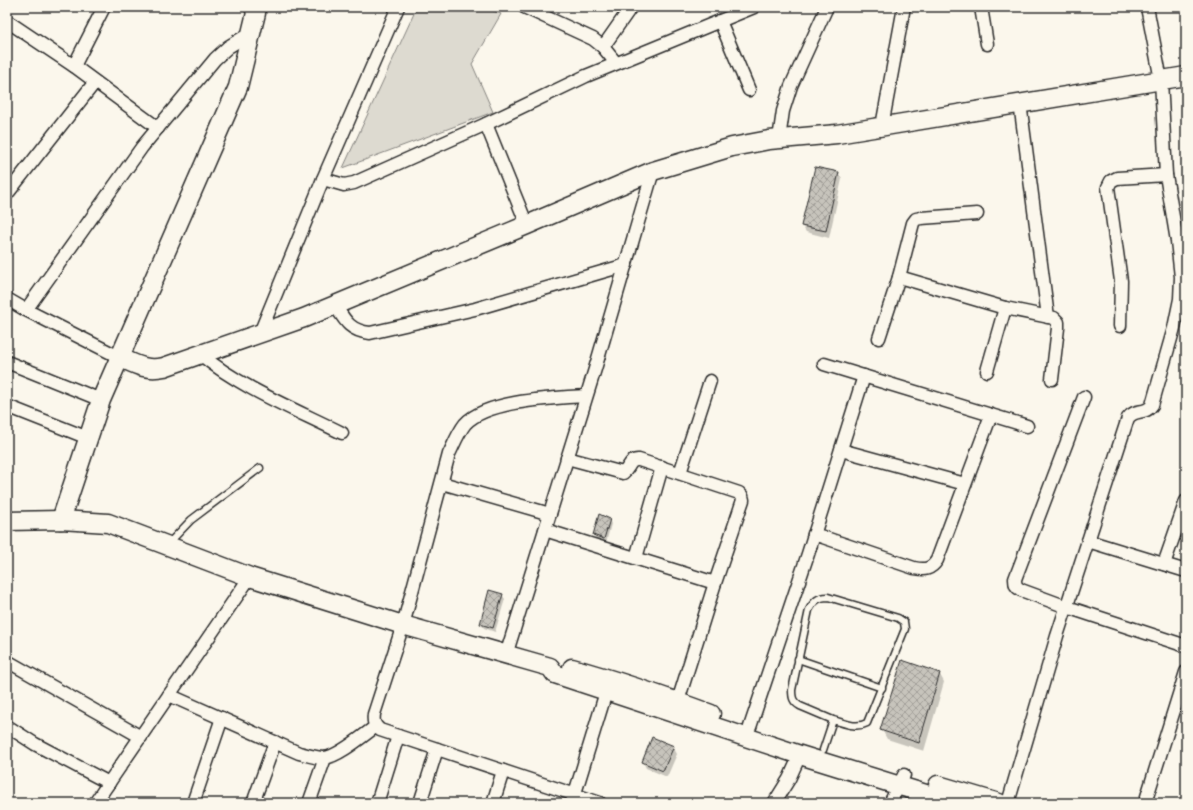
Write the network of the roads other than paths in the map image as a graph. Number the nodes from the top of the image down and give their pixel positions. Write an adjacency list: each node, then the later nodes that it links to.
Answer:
1 (104, 7): 17 (street)
2 (398, 7): 29 (street)
3 (524, 7): 15 (street)
4 (631, 7): 15 (street)
5 (754, 7): 12 (street)
6 (827, 7): 26 (street)
7 (904, 7): 24 (street)
8 (981, 7): 14 (street)
9 (1146, 7): 19 (street)
10 (257, 9): 13 (street)
11 (7, 21): 17 (street)
12 (720, 21): 16 (street); 21 (street)
13 (251, 33): 25 (street); 44 (street)
14 (987, 44)
15 (603, 47): 16 (street)
16 (616, 63): 23 (street)
17 (74, 66): 20 (street)
18 (1186, 76): 19 (street)
19 (1161, 80): 22 (street); 28 (street)
20 (95, 82): 25 (street); 30 (street)
21 (749, 90)
22 (1020, 103): 24 (street); 39 (street)
23 (486, 124): 29 (street); 32 (street)
24 (882, 126): 26 (street)
25 (158, 128): 38 (street)
26 (779, 139): 27 (street)
27 (653, 171): 32 (street); 33 (street)
28 (1166, 175): 40 (street); 72 (street)
29 (323, 180): 41 (street)
30 (7, 194)
31 (977, 214): 34 (street)
32 (527, 225): 36 (street)
33 (626, 265): 36 (street); 51 (street)
34 (899, 277): 37 (street); 42 (street)
35 (7, 299): 38 (street)
36 (335, 305): 41 (street)
37 (1005, 308): 39 (street); 47 (street)
38 (26, 310): 44 (street)
39 (1048, 317): 49 (street)
40 (1120, 326)
41 (260, 333): 43 (street)
42 (879, 338)
43 (200, 354): 44 (street); 57 (street)
44 (119, 357): 53 (street)
45 (7, 362): 53 (street)
46 (824, 364): 48 (street)
47 (987, 371)
48 (864, 376): 55 (street); 59 (street)
49 (1052, 379)
50 (710, 380): 63 (street)
51 (586, 396): 60 (street); 64 (street)
52 (1084, 397): 79 (street)
53 (101, 400): 58 (street)
54 (7, 406): 58 (street)
55 (991, 415): 56 (street); 65 (street)
56 (1027, 426)
57 (342, 432)
58 (88, 438): 68 (street)
59 (840, 450): 65 (street); 71 (street)
60 (567, 458): 61 (street); 67 (street)
61 (662, 467): 63 (street); 74 (street)
62 (260, 468): 73 (lane)
63 (680, 473): 78 (street)
64 (442, 483): 67 (street); 80 (street)
65 (965, 484): 71 (street)
66 (1186, 501): 75 (street)
67 (550, 514): 70 (street)
68 (61, 520): 69 (street); 73 (street)
69 (7, 521)
70 (545, 530): 74 (street); 82 (street)
71 (814, 534): 95 (street)
72 (1088, 541): 75 (street); 79 (street)
73 (167, 546): 77 (street)
74 (636, 558): 78 (street)
75 (1164, 564): 76 (street)
76 (1186, 571)
77 (250, 577): 80 (street); 89 (street)
78 (715, 583): 90 (street)
79 (1066, 607): 81 (street); 119 (street)
80 (403, 625): 82 (street); 94 (street)
81 (1186, 646)
82 (506, 655): 85 (street)
83 (798, 659): 87 (lane); 87 (lane); 92 (lane)
84 (7, 660): 97 (street)
85 (550, 667): 88 (street); 90 (street)
86 (1186, 672): 120 (street)
87 (882, 688): 92 (lane)
88 (606, 692): 101 (street); 106 (street)
89 (169, 695): 91 (street); 97 (street)
90 (678, 701): 95 (street)
91 (222, 718): 98 (street); 108 (street)
92 (833, 720): 100 (lane)
93 (7, 726): 105 (street)
94 (376, 727): 96 (street); 102 (street)
95 (750, 727): 100 (street)
96 (398, 736): 99 (street); 111 (street)
97 (141, 737): 105 (street)
98 (274, 742): 102 (street); 109 (street)
99 (437, 749): 103 (street); 112 (street)
100 (823, 750): 104 (street)
101 (800, 756): 104 (street); 115 (street)
102 (325, 758): 110 (street)
103 (503, 771): 106 (street); 113 (street)
104 (902, 780): 116 (street); 117 (street); 118 (street)
105 (109, 783): 107 (street)
106 (574, 799): 114 (street)
107 (95, 803)
108 (193, 803)
109 (253, 803)
110 (310, 803)
111 (377, 803)
112 (420, 803)
113 (493, 803)
114 (600, 803)
115 (774, 803)
116 (890, 803)
117 (955, 803)
118 (999, 803)
119 (1008, 803)
120 (1145, 803)

